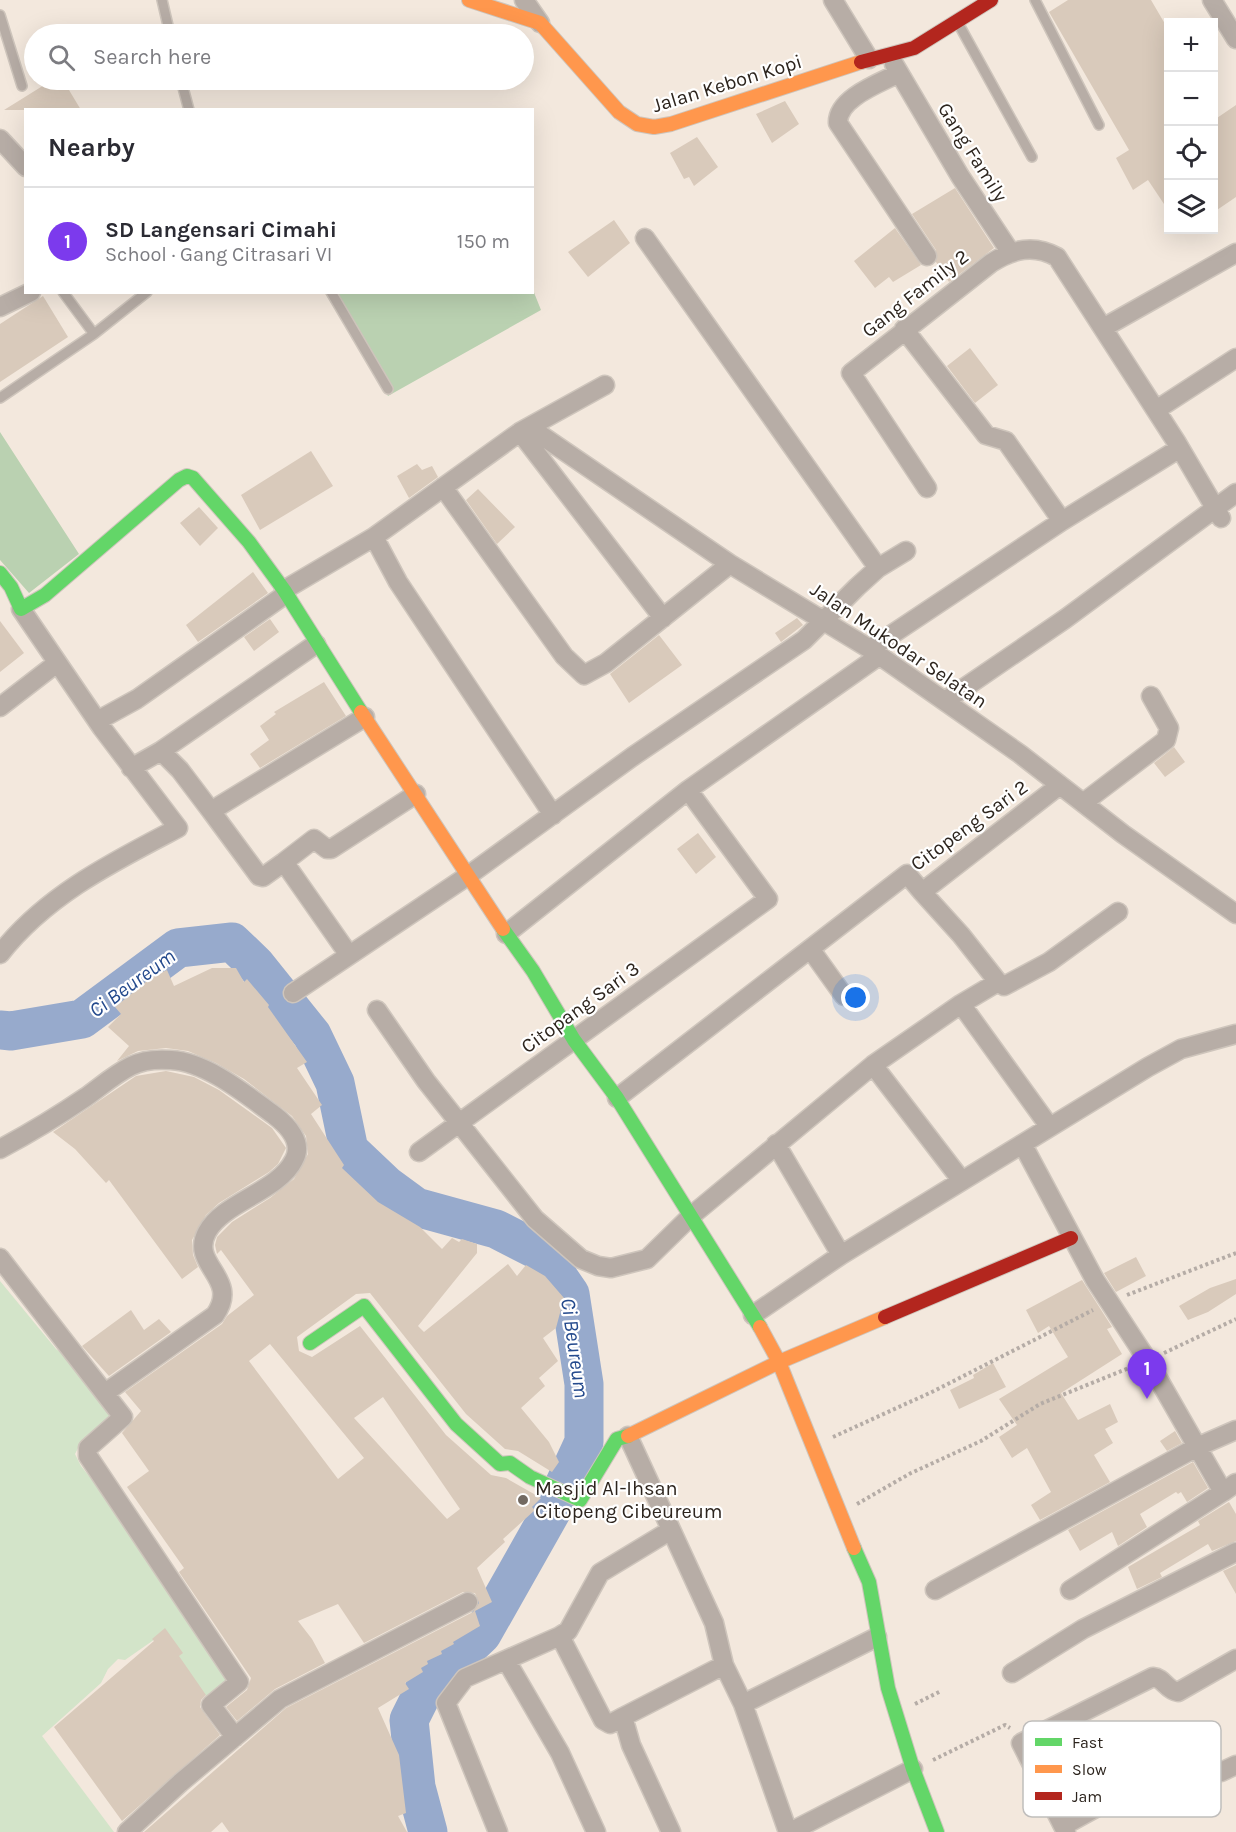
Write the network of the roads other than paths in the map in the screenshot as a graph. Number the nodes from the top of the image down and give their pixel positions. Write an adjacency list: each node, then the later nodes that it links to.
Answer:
1 (162, 0): 11 (lane)
2 (469, 0): 10 (street)
3 (524, 0): 10 (street)
4 (833, 0): 14 (street)
5 (991, 0): 9 (street, Jalan Kebon Kopi)
6 (1035, 0): 19 (lane)
7 (1212, 0): 12 (street)
8 (0, 15): 16 (lane)
9 (957, 21): 13 (street, Jalan Kebon Kopi); 21 (lane)
10 (540, 23): 14 (street, Jalan Kebon Kopi)
11 (168, 24)
12 (1236, 39)
13 (889, 55): 14 (street, Jalan Kebon Kopi); 15 (street, Gang Family)
14 (869, 59)
15 (899, 73): 24 (street, Gang Family); 26 (street)
16 (22, 86)
17 (184, 90): 18 (lane)
18 (188, 108)
19 (1100, 125)
20 (0, 139): 22 (street)
21 (1032, 157)
22 (24, 165)
23 (645, 238): 50 (street)
24 (1011, 253): 32 (street, Gang Family 2); 33 (street, Gang Family 2)
25 (1236, 253): 32 (street)
26 (927, 256)
27 (27, 294): 31 (street)
28 (64, 294): 34 (lane)
29 (144, 294): 34 (lane)
30 (332, 294): 37 (lane)
31 (0, 307)
32 (1103, 328): 39 (street, Gang Family 2)
33 (904, 329): 43 (street, Gang Family 2); 46 (street)
34 (94, 334): 38 (lane)
35 (1236, 358): 39 (street)
36 (605, 385): 40 (street)
37 (388, 389)
38 (0, 398)
39 (1156, 410): 41 (street, Gang Family 2)
40 (524, 430): 42 (street); 49 (street, Jalan Mukodar Selatan); 54 (street)
41 (1180, 447): 45 (street, Gang Family 2); 46 (street)
42 (443, 487): 47 (street); 54 (street)
43 (927, 488)
44 (1236, 493): 45 (street)
45 (1218, 514): 60 (street)
46 (1062, 521): 57 (street)
47 (374, 537): 52 (street); 71 (street)
48 (906, 551): 50 (street)
49 (730, 564): 54 (street); 55 (street, Jalan Mukodar Selatan)
50 (878, 568): 55 (street)
51 (0, 573): 53 (street)
52 (285, 592): 53 (street); 56 (street); 63 (street)
53 (21, 609): 58 (street)
54 (663, 618)
55 (825, 621): 57 (street, Jalan Mukodar Selatan); 71 (street)
56 (316, 644): 62 (street); 64 (street)
57 (874, 653): 60 (street, Jalan Mukodar Selatan); 67 (street)
58 (57, 663): 61 (street); 63 (street)
59 (1151, 696): 69 (street)
60 (945, 701): 66 (street, Jalan Mukodar Selatan)
61 (0, 707)
62 (365, 717): 68 (street); 70 (street)
63 (97, 721): 65 (street)
64 (161, 751): 65 (street); 70 (street)
65 (131, 768): 79 (street)
66 (1060, 785): 69 (street, Jalan Mukodar Selatan); 74 (street, Citopeng Sari 2)
67 (688, 790): 77 (street); 87 (street, Citopang Sari 3)
68 (416, 794): 72 (street); 73 (street)
69 (1083, 803): 76 (street, Jalan Mukodar Selatan)
70 (211, 811): 72 (street)
71 (554, 815): 73 (street)
72 (284, 861): 80 (street)
73 (469, 875): 77 (street); 80 (street)
74 (922, 892): 78 (street, Citopeng Sari 2); 81 (street)
75 (1118, 912): 81 (street)
76 (1236, 914)
77 (506, 934): 87 (street)
78 (812, 950): 83 (street); 89 (street)
79 (0, 954)
80 (349, 955): 82 (street)
81 (998, 982): 84 (street)
82 (293, 993)
83 (844, 996)
84 (961, 1004): 88 (street); 91 (street)
85 (377, 1010): 90 (street)
86 (1236, 1034): 91 (street)
87 (574, 1040): 89 (street); 90 (street, Citopang Sari 3)
88 (873, 1065): 92 (street); 96 (street)
89 (616, 1098): 97 (street)
90 (460, 1123): 95 (street, Citopang Sari 3); 97 (street)
91 (1049, 1126): 93 (street)
92 (776, 1144): 97 (street); 99 (street)
93 (1023, 1145): 96 (street); 98 (street)
94 (0, 1149): 104 (street)
95 (419, 1152)
96 (962, 1180): 99 (street)
97 (691, 1216): 101 (street)
98 (1071, 1238): 103 (street); 107 (street)
99 (841, 1255): 101 (street)
100 (0, 1258): 104 (street)
101 (753, 1315): 103 (street)
102 (309, 1342): 106 (street)
103 (779, 1362): 106 (street); 115 (street)
104 (105, 1393): 123 (street)
105 (1236, 1430): 107 (street)
106 (628, 1436): 109 (street)
107 (1197, 1447): 108 (street); 111 (street)
108 (1232, 1487): 112 (street)
109 (671, 1530): 114 (street); 118 (street)
110 (1236, 1552): 119 (street)
111 (935, 1590)
112 (1070, 1590)
113 (468, 1602): 123 (street)
114 (560, 1636): 117 (street); 121 (street)
115 (877, 1637): 120 (street); 124 (street)
116 (1236, 1659): 122 (street)
117 (506, 1660): 128 (street); 129 (street)
118 (724, 1665): 120 (street); 121 (street)
119 (1012, 1673)
120 (743, 1704): 131 (street)
121 (623, 1717): 130 (street)
122 (1065, 1721)
123 (235, 1737): 127 (street)
124 (913, 1769): 131 (street); 132 (street)
125 (1085, 1817): 126 (street)
126 (1064, 1829)
127 (127, 1832)
128 (498, 1832)
129 (596, 1832)
130 (670, 1832)
131 (789, 1832)
132 (937, 1832)

